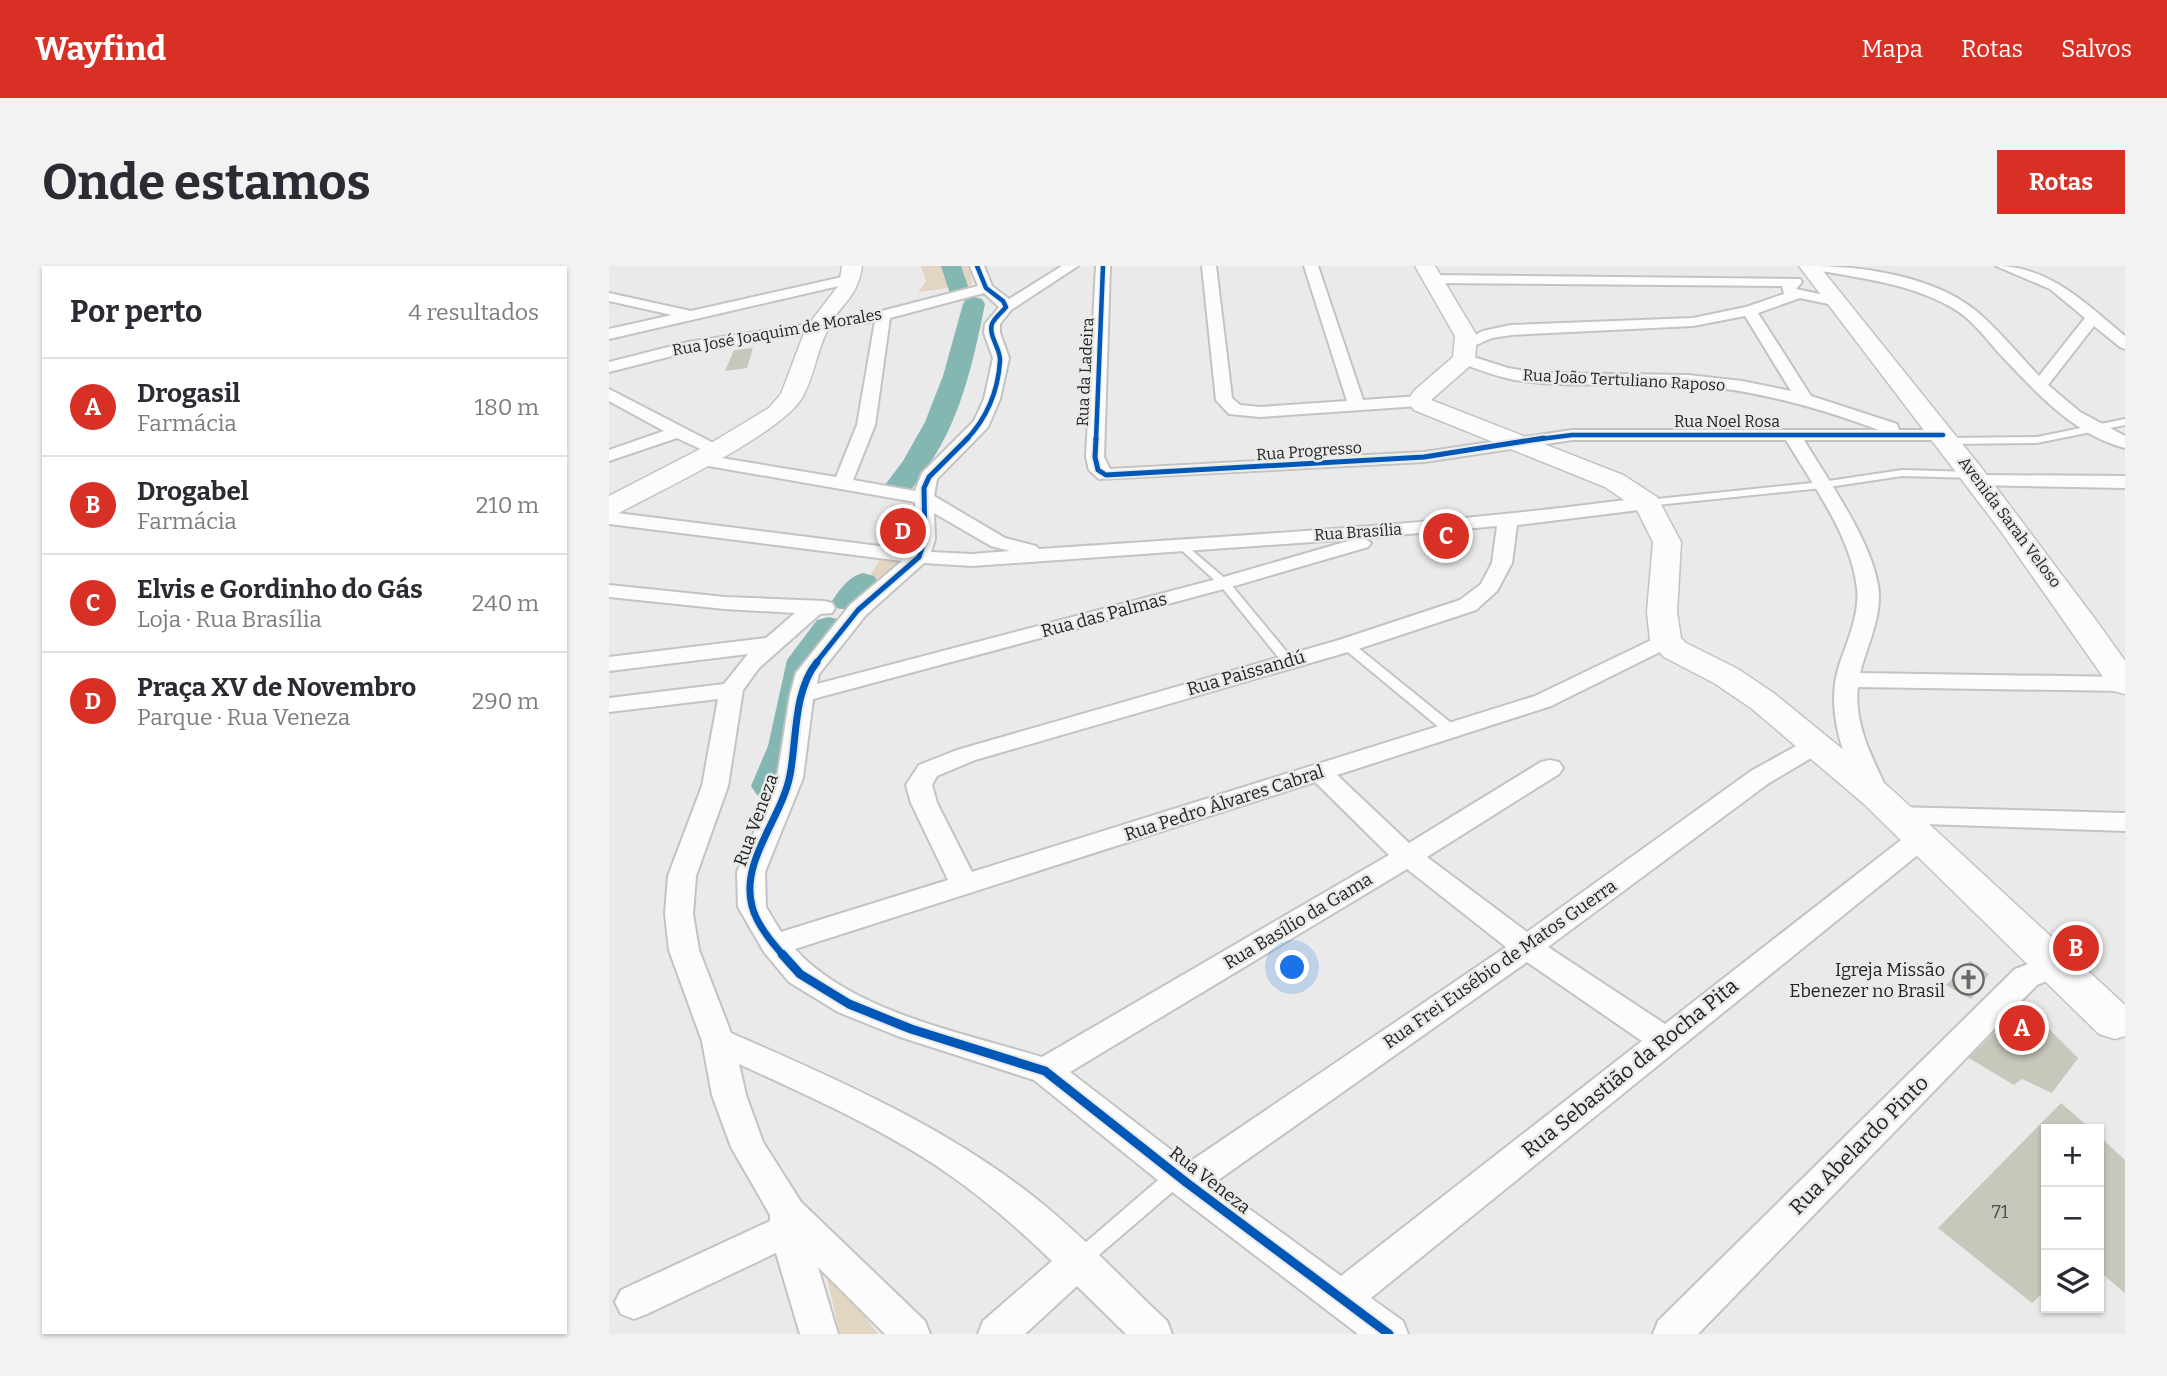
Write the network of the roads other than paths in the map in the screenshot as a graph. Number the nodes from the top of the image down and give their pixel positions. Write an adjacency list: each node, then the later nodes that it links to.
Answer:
1 (1071, 266): 11 (street)
2 (1103, 266): 39 (street, Rua da Ladeira)
3 (1209, 266): 27 (street)
4 (1311, 266): 25 (street)
5 (2003, 266): 15 (street)
6 (852, 272): 13 (street); 16 (main road)
7 (1429, 273): 9 (street); 19 (main road)
8 (981, 277): 11 (street); 14 (street, Rua José Joaquim de Morales)
9 (1807, 277): 12 (street); 21 (street); 34 (main road, Avenida Sarah Veloso)
10 (609, 297): 13 (street)
11 (1006, 307): 44 (street)
12 (1749, 311): 19 (street); 23 (street)
13 (692, 315): 17 (street)
14 (883, 315): 16 (street, Rua José Joaquim de Morales); 41 (street)
15 (2094, 316): 18 (street); 21 (street)
16 (817, 328): 20 (street, Rua José Joaquim de Morales); 37 (main road)
17 (609, 334)
18 (2125, 344)
19 (1466, 352): 23 (street, Rua João Tertuliano Raposo); 24 (main road)
20 (609, 367)
21 (2040, 385): 30 (street)
22 (609, 394): 26 (street, Rua Brasília)
23 (1804, 398): 32 (street, Rua João Tertuliano Raposo)
24 (1419, 401): 25 (street); 35 (main road)
25 (1356, 404): 27 (street)
26 (627, 405): 28 (street); 31 (street, Rua Brasília)
27 (1235, 410)
28 (609, 411)
29 (2125, 422): 30 (lane)
30 (2093, 429): 34 (lane); 36 (street)
31 (677, 432): 37 (street, Rua Brasília); 38 (street)
32 (1904, 433): 33 (street, Rua Noel Rosa); 34 (street, Rua Noel Rosa)
33 (1792, 435): 35 (street, Rua Noel Rosa); 43 (street)
34 (1946, 438): 40 (main road, Avenida Sarah Veloso)
35 (1512, 443): 39 (street, Rua Progresso); 45 (main road)
36 (2125, 443)
37 (706, 455): 41 (street, Rua Brasília); 46 (main road)
38 (609, 456)
39 (1106, 475)
40 (1977, 478): 42 (street); 43 (lane); 67 (main road, Avenida Sarah Veloso)
41 (843, 482): 44 (street, Rua Brasília)
42 (2125, 482)
43 (1822, 485): 45 (lane); 66 (street)
44 (923, 498): 49 (street); 50 (street, Rua Brasília)
45 (1647, 503): 48 (street, Rua Brasília); 61 (main road)
46 (609, 507)
47 (609, 518): 55 (street, Rua Brasília)
48 (1508, 519): 51 (street, Rua Brasília); 63 (street, Rua Paissandú)
49 (925, 528): 50 (street); 55 (street)
50 (975, 529): 52 (street, Rua Brasília)
51 (1404, 529): 53 (street, Rua Brasília); 57 (street, Rua das Palmas)
52 (998, 542): 54 (street, Rua Brasília); 56 (street)
53 (1182, 545): 54 (street, Rua Brasília); 57 (lane)
54 (1067, 552): 56 (street, Rua Brasília)
55 (919, 557): 56 (street, Rua Brasília); 60 (street, Rua Veneza)
56 (972, 561)
57 (1224, 583): 64 (lane); 69 (street, Rua das Palmas)
58 (609, 591): 59 (street)
59 (814, 608): 60 (street); 62 (street)
60 (858, 610): 69 (street, Rua Veneza)
61 (1666, 640): 71 (street, Rua Pedro Álvares Cabral); 72 (main road)
62 (772, 644): 65 (street); 68 (street)
63 (1347, 645): 64 (street, Rua Paissandú); 71 (lane)
64 (1287, 660): 79 (street, Rua Paissandú)
65 (609, 664)
66 (1846, 680): 67 (street); 75 (street)
67 (2125, 684)
68 (731, 690): 70 (street); 85 (street)
69 (802, 695): 80 (street, Rua Veneza)
70 (609, 705)
71 (1451, 730): 74 (street, Rua Pedro Álvares Cabral)
72 (1814, 746): 75 (main road); 81 (street, Rua Frei Eusébio de Matos Guerra)
73 (1550, 768): 78 (street, Rua Basílio da Gama)
74 (1319, 772): 78 (street); 79 (street, Rua Pedro Álvares Cabral)
75 (1887, 805): 76 (street); 77 (main road)
76 (2125, 822)
77 (1920, 839): 82 (main road); 84 (street, Rua Sebastião da Rocha Pita)
78 (1408, 856): 81 (street); 86 (street, Rua Basílio da Gama)
79 (965, 885): 80 (street, Rua Pedro Álvares Cabral)
80 (773, 944): 86 (street, Rua Veneza)
81 (1527, 947): 84 (street); 87 (street, Rua Frei Eusébio de Matos Guerra)
82 (2053, 966): 83 (main road); 97 (street, Rua Abelardo Pinto)
83 (2122, 1028)
84 (1664, 1040): 90 (street, Rua Sebastião da Rocha Pita)
85 (717, 1041): 88 (street); 89 (street)
86 (1045, 1071): 87 (street, Rua Veneza)
87 (1183, 1179): 89 (lane); 90 (street, Rua Veneza)
88 (788, 1222): 91 (street); 92 (street); 93 (street)
89 (1077, 1261): 94 (street); 95 (street)
90 (1342, 1298): 96 (street, Rua Veneza)
91 (634, 1302)
92 (819, 1334)
93 (911, 1334)
94 (997, 1334)
95 (1153, 1334)
96 (1389, 1334)
97 (1672, 1334)

